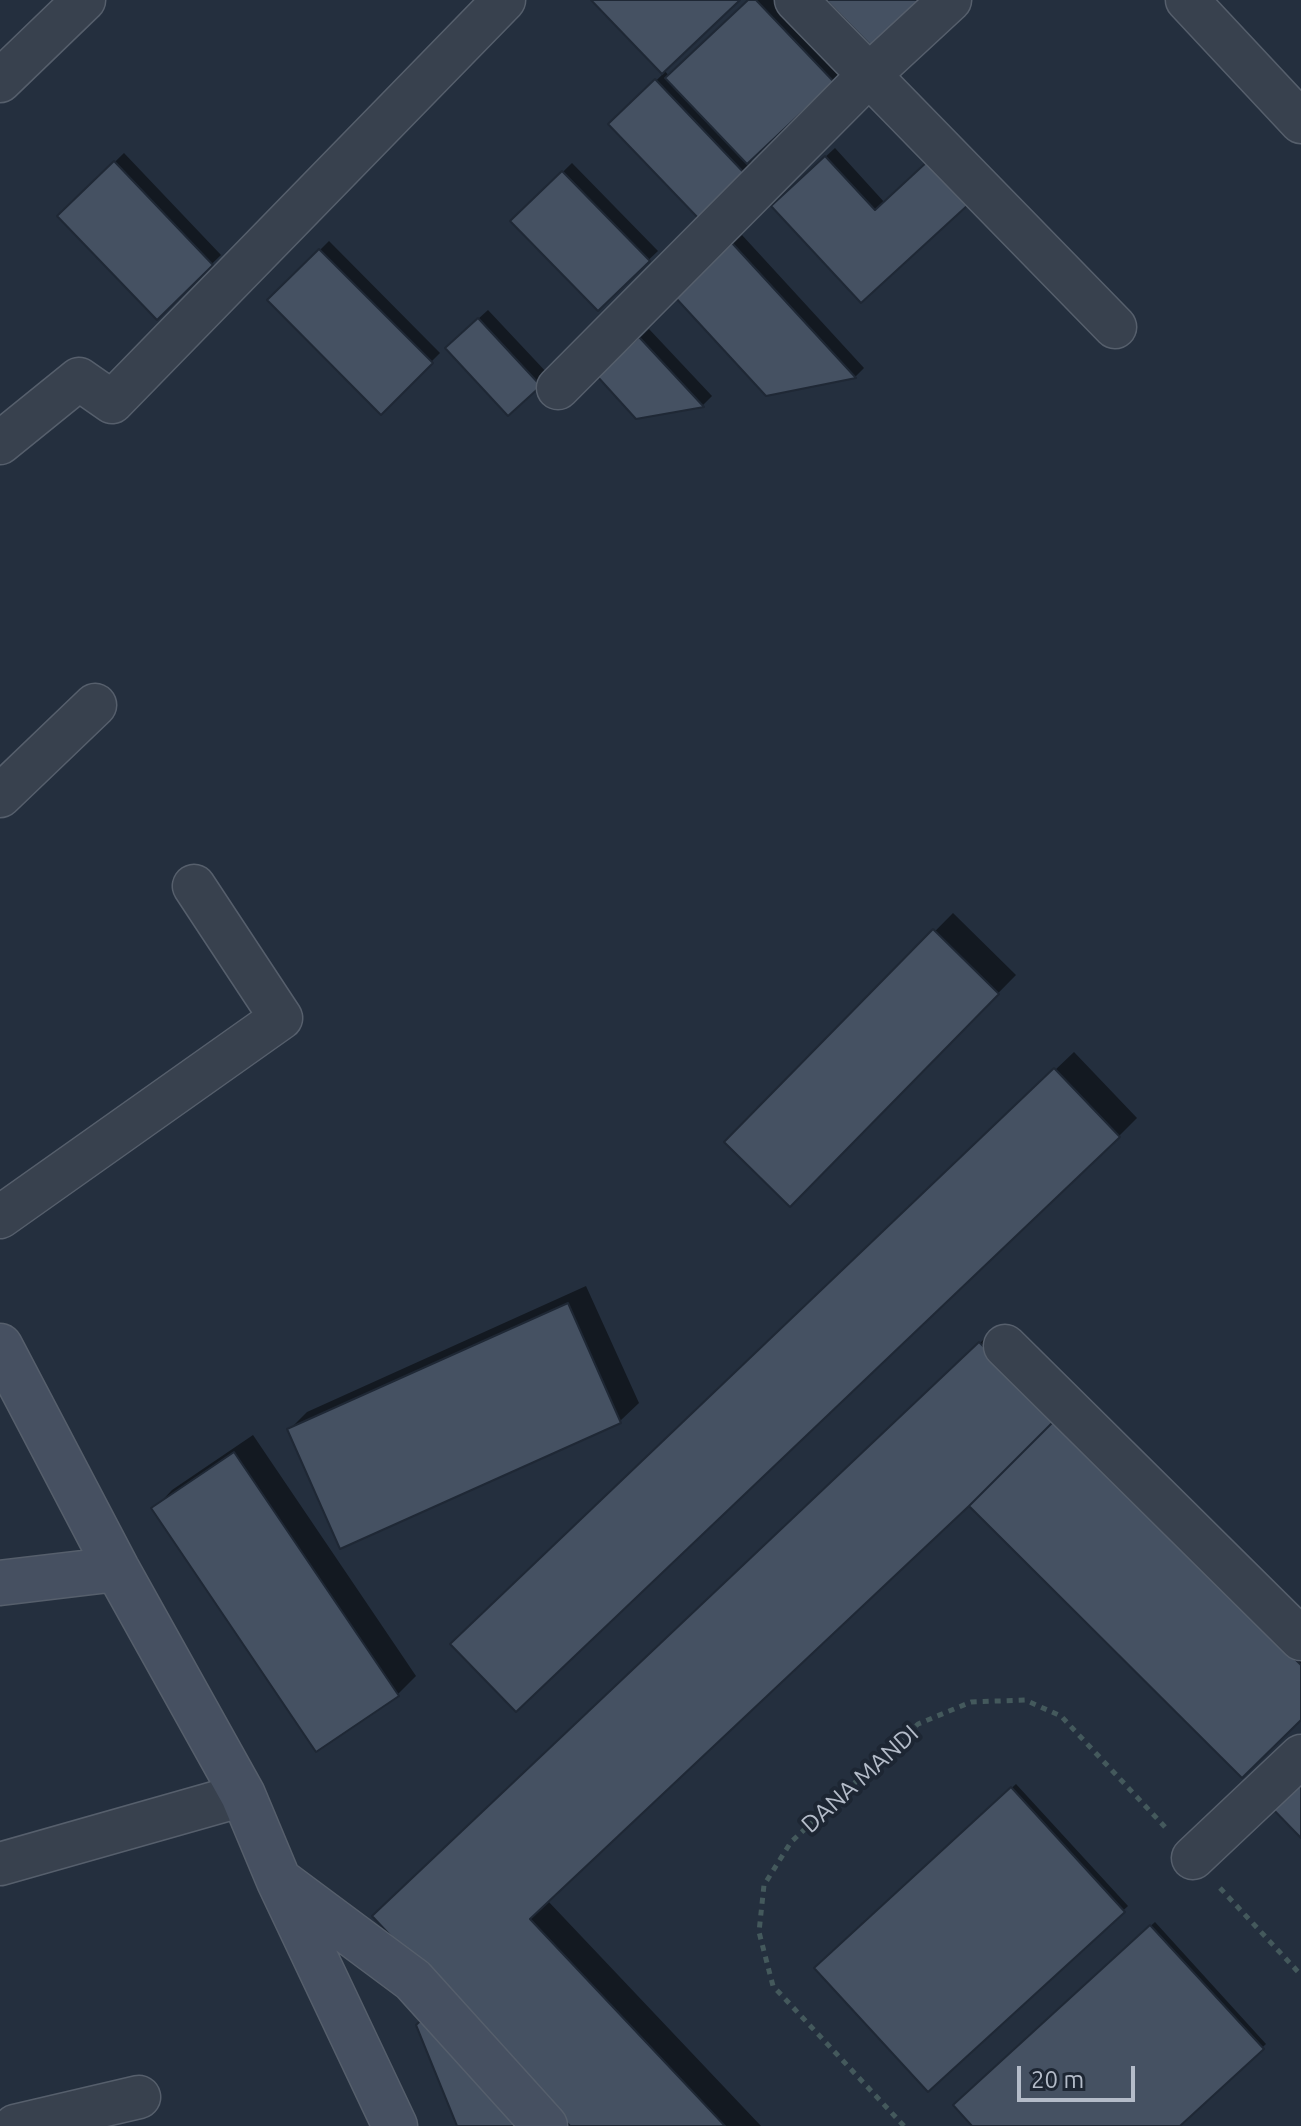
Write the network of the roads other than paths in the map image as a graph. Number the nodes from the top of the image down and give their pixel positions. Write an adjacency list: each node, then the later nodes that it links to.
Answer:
1 (84, 0): 6 (street)
2 (504, 0): 11 (street)
3 (796, 0): 7 (street)
4 (950, 0): 7 (street)
5 (1187, 0): 8 (street)
6 (8, 58)
7 (869, 75): 9 (street); 10 (street)
8 (1301, 122)
9 (1115, 327)
10 (558, 388)
11 (2, 436)
12 (95, 705): 13 (street)
13 (0, 796)
14 (194, 886): 15 (street)
15 (0, 1217)
16 (0, 1346): 18 (street)
17 (1005, 1346): 20 (street)
18 (117, 1569): 19 (street); 22 (street)
19 (0, 1583)
20 (1301, 1639)
21 (1301, 1756): 23 (street)
22 (243, 1795): 24 (street); 25 (street)
23 (1193, 1858)
24 (0, 1864)
25 (279, 1881): 28 (street); 29 (street)
26 (139, 2097): 27 (street)
27 (15, 2126)
28 (395, 2126)
29 (545, 2126)

